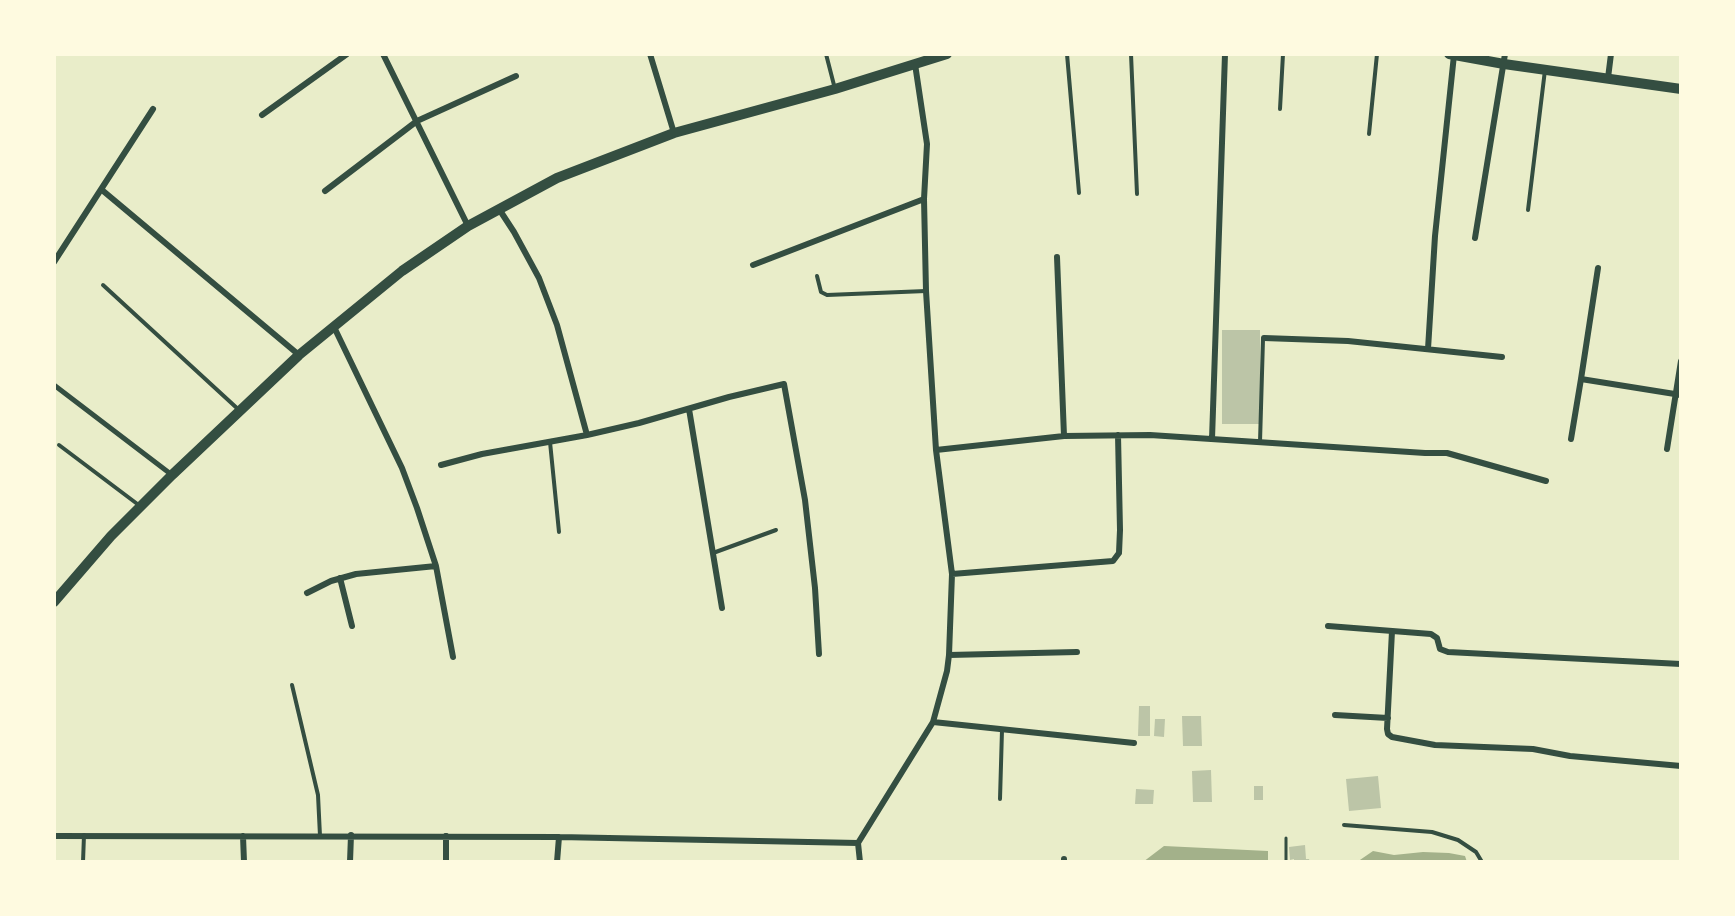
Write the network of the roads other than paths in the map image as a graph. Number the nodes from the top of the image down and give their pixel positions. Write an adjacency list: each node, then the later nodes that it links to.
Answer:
1 (347, 54): 22 (street)
2 (383, 54): 23 (street)
3 (650, 54): 24 (street)
4 (826, 54): 18 (lane)
5 (947, 54): 13 (street)
6 (1067, 54): 28 (lane)
7 (1131, 54): 29 (lane)
8 (1225, 54): 56 (street)
9 (1283, 54): 21 (lane)
10 (1377, 54): 25 (lane)
11 (1451, 54): 14 (street); 44 (street)
12 (1611, 54): 17 (street)
13 (914, 59): 18 (street); 30 (street)
14 (1504, 59): 15 (street); 34 (street)
15 (1545, 70): 17 (street); 32 (lane)
16 (516, 76): 23 (street)
17 (1608, 78): 19 (street)
18 (835, 89): 24 (street)
19 (1681, 89)
20 (153, 109): 26 (street)
21 (1280, 109)
22 (262, 115)
23 (417, 121): 27 (street); 33 (street)
24 (674, 133): 31 (street)
25 (1369, 134)
26 (102, 190): 36 (street); 45 (street)
27 (325, 191)
28 (1079, 193)
29 (1137, 194)
30 (924, 199): 37 (street); 41 (street)
31 (499, 209): 33 (street); 53 (street)
32 (1528, 210)
33 (468, 226): 42 (street)
34 (1475, 238)
35 (1057, 256): 55 (street)
36 (54, 262)
37 (753, 265)
38 (1598, 268): 48 (street)
39 (817, 276): 41 (lane)
40 (103, 285): 52 (lane)
41 (926, 291): 62 (street)
42 (334, 327): 45 (street); 70 (street)
43 (1263, 338): 44 (street); 59 (lane)
44 (1428, 349): 46 (street)
45 (299, 355): 52 (street)
46 (1502, 357)
47 (1681, 361): 50 (street)
48 (1581, 379): 50 (street); 57 (street)
49 (54, 385): 64 (street)
50 (1679, 395): 61 (street)
51 (689, 409): 53 (street); 69 (street); 80 (street)
52 (240, 410): 64 (street)
53 (587, 435): 58 (street)
54 (1118, 435): 55 (street); 56 (street); 71 (street)
55 (1064, 436): 62 (street)
56 (1212, 439): 59 (street)
57 (1571, 439)
58 (550, 441): 63 (street); 68 (lane)
59 (1260, 442): 65 (street)
60 (59, 445): 66 (lane)
61 (1667, 448)
62 (936, 450): 71 (street)
63 (441, 465)
64 (172, 475): 66 (street)
65 (1546, 481)
66 (141, 507): 74 (street)
67 (776, 530): 69 (lane)
68 (559, 532)
69 (713, 553): 75 (street)
70 (436, 566): 72 (street); 82 (street)
71 (952, 574): 81 (street)
72 (340, 578): 73 (street); 76 (street)
73 (307, 592)
74 (54, 602)
75 (722, 608)
76 (352, 626)
77 (1328, 626): 78 (street)
78 (1392, 631): 83 (street); 86 (street)
79 (1077, 652): 81 (street)
80 (819, 654)
81 (949, 655): 87 (street)
82 (453, 657)
83 (1681, 664)
84 (292, 685): 97 (lane)
85 (1335, 715): 86 (street)
86 (1388, 718): 90 (street)
87 (933, 722): 88 (street); 100 (street)
88 (1002, 730): 89 (street); 91 (lane)
89 (1134, 743)
90 (1681, 766)
91 (1000, 799)
92 (1344, 825): 107 (lane)
93 (84, 835): 95 (street); 96 (street); 101 (lane)
94 (351, 835): 97 (street); 98 (street); 103 (street)
95 (54, 836)
96 (243, 836): 97 (street); 102 (street)
97 (320, 836)
98 (446, 836): 99 (street); 104 (street)
99 (559, 837): 100 (street); 105 (street)
100 (858, 843): 106 (street)
101 (83, 862)
102 (244, 862)
103 (350, 862)
104 (446, 862)
105 (558, 862)
106 (860, 862)
107 (1482, 862)

